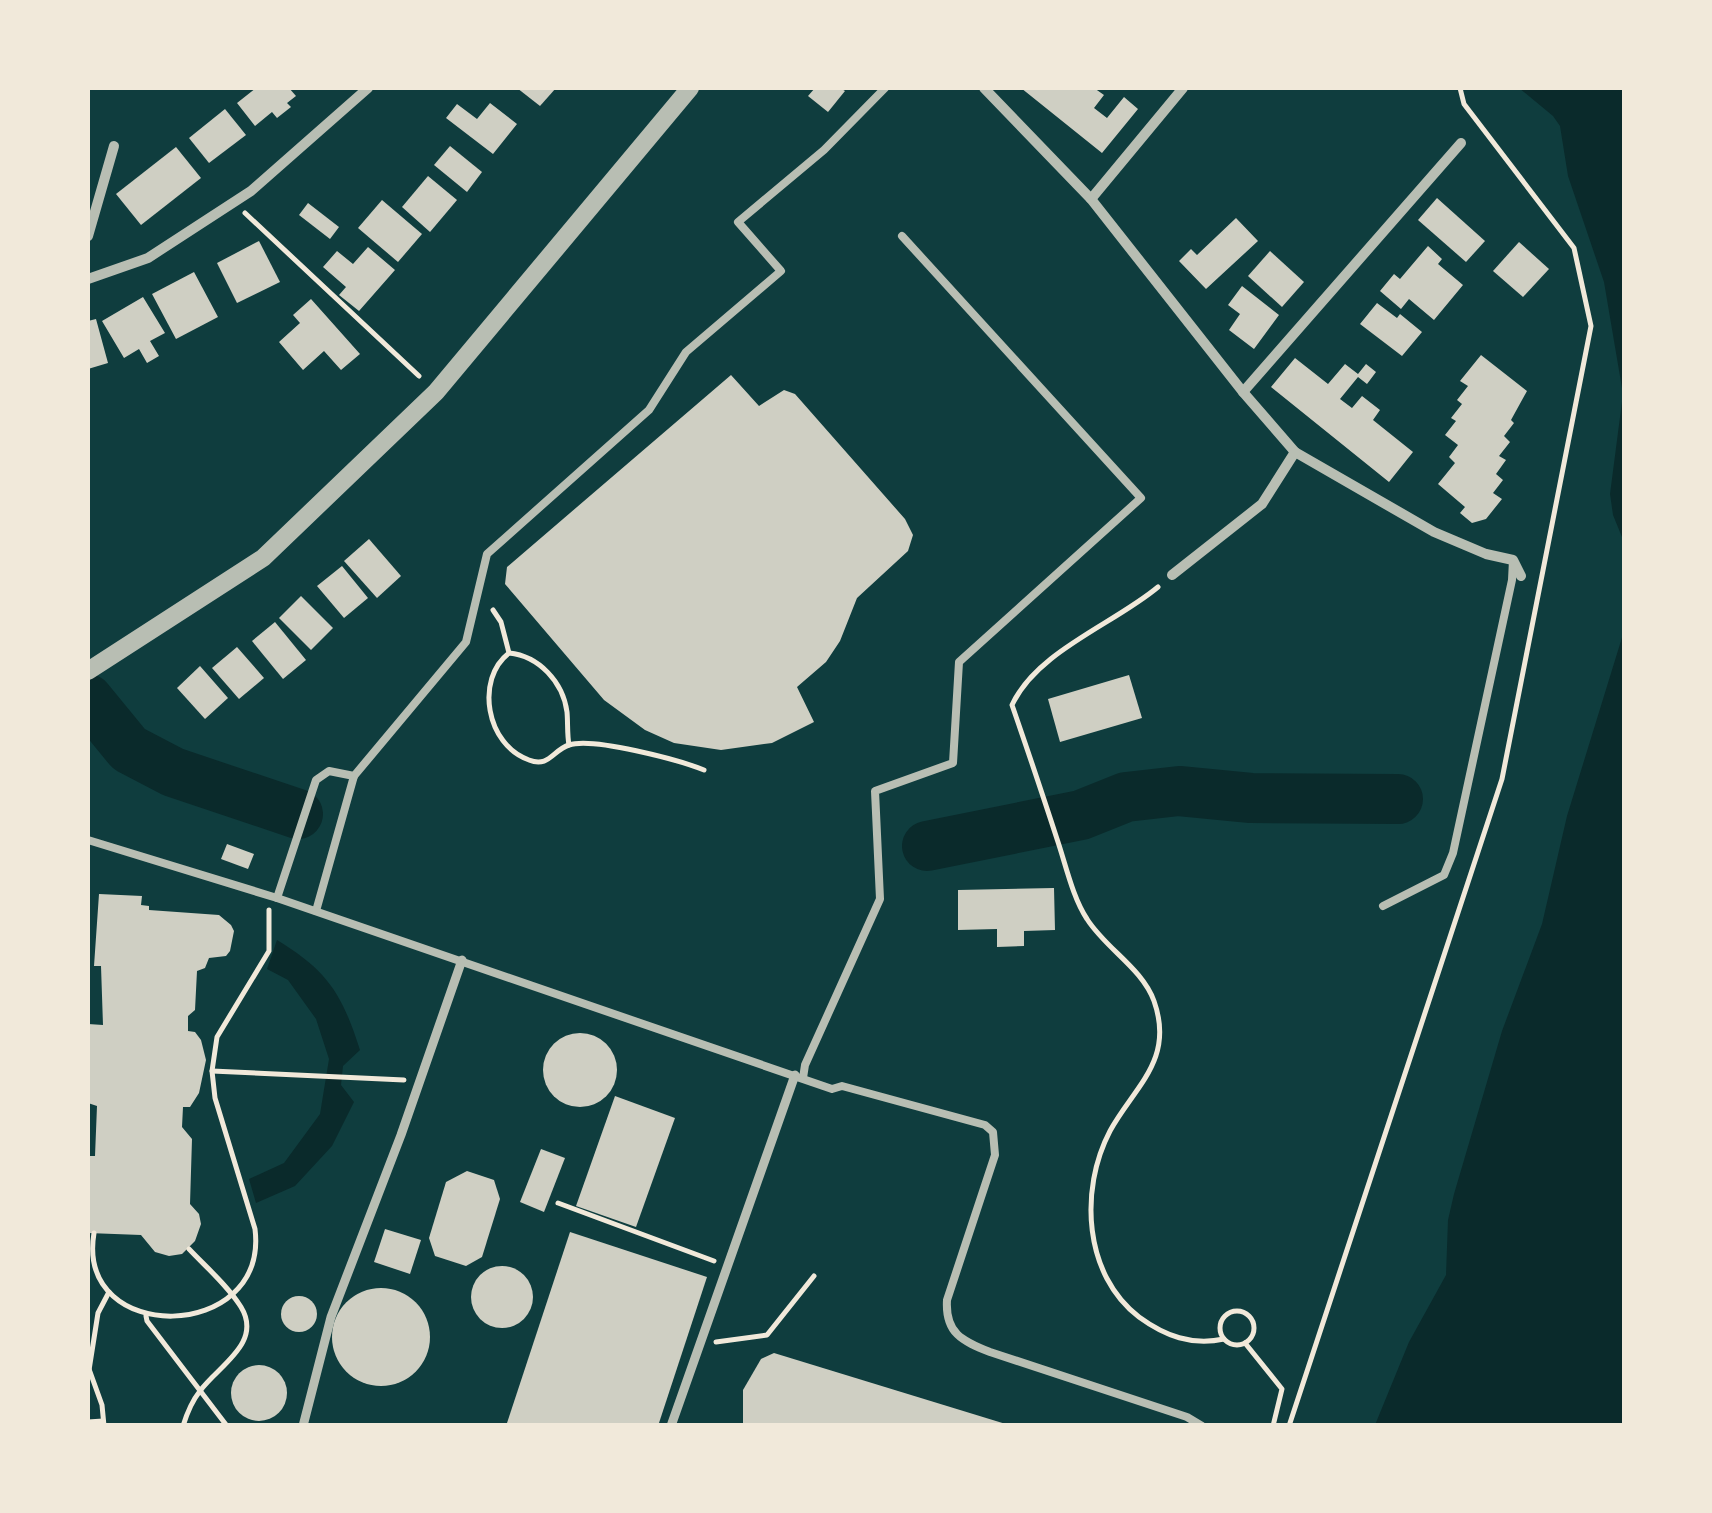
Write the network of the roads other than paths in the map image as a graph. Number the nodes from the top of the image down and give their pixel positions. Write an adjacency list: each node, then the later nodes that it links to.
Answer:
1 (368, 88): 11 (street)
2 (690, 88): 17 (street)
3 (885, 88): 18 (lane)
4 (984, 88): 8 (street)
5 (1183, 88): 8 (street)
6 (1461, 144): 12 (street)
7 (114, 146): 9 (street)
8 (1091, 199): 12 (street)
9 (88, 236)
10 (902, 236): 24 (lane)
11 (88, 279)
12 (1244, 392): 13 (street)
13 (1296, 452): 14 (street); 15 (street)
14 (1513, 560): 16 (street); 21 (lane)
15 (1172, 576)
16 (1521, 576)
17 (88, 671)
18 (354, 776): 20 (lane); 22 (lane)
19 (88, 840): 20 (lane)
20 (277, 898): 22 (lane)
21 (1384, 906)
22 (316, 911): 23 (lane)
23 (462, 960): 24 (lane); 25 (street)
24 (799, 1077): 26 (street); 27 (lane)
25 (303, 1426)
26 (671, 1426)
27 (1202, 1426)

